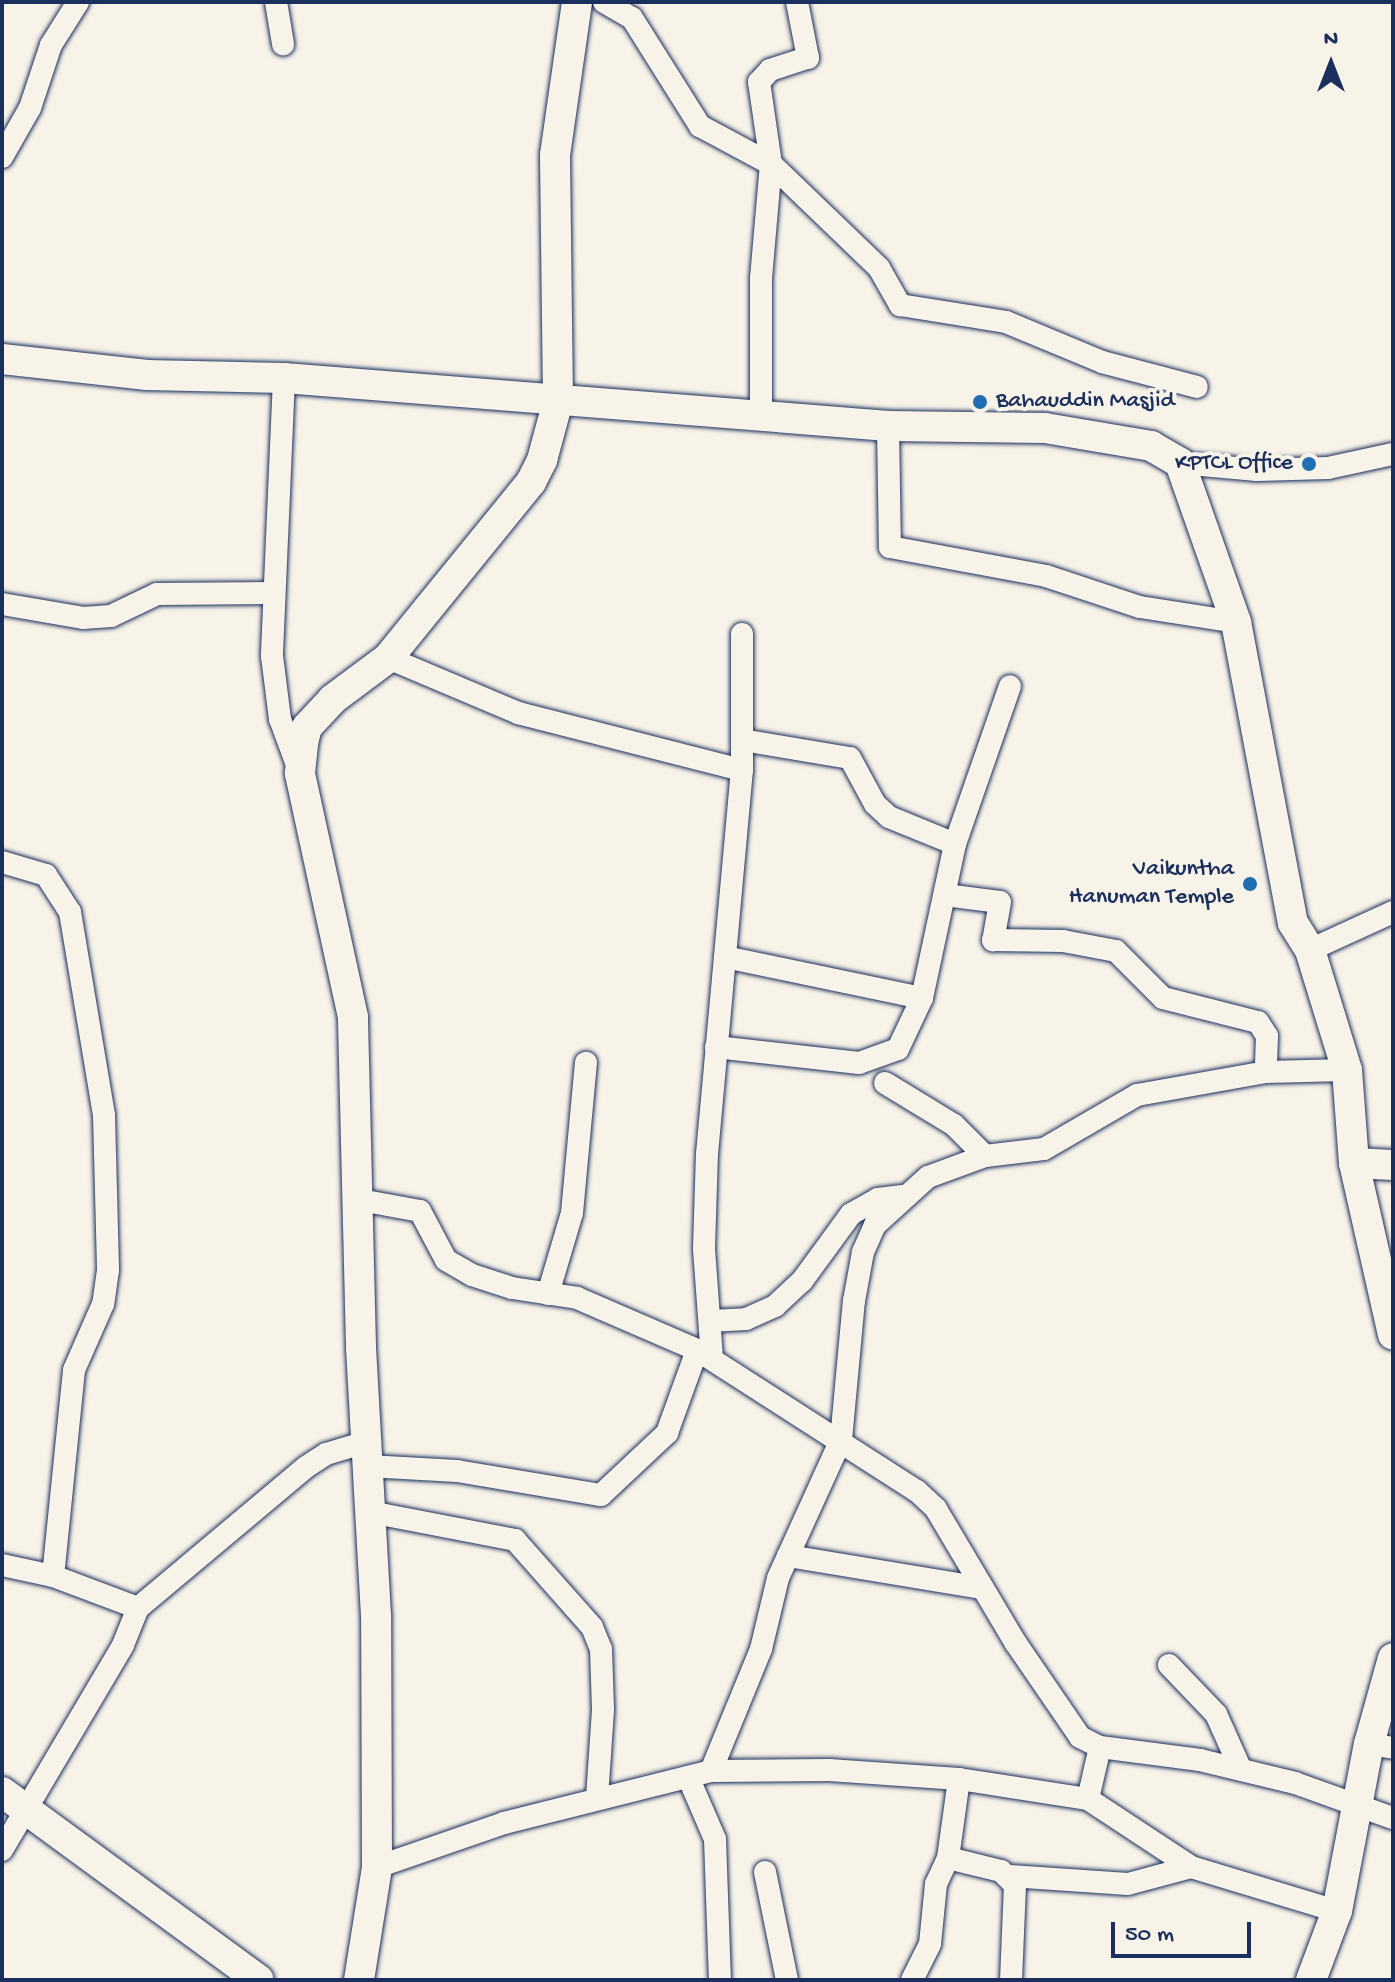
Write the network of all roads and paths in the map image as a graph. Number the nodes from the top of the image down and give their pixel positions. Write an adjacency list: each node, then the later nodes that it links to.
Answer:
1 (78, 2): 7 (street)
2 (276, 2): 6 (street)
3 (577, 2): 12 (main road)
4 (604, 2): 8 (street)
5 (797, 2): 8 (street)
6 (283, 44)
7 (2, 157)
8 (771, 164): 11 (street); 13 (street)
9 (2, 359): 10 (main road)
10 (284, 378): 12 (main road); 17 (street)
11 (1197, 387)
12 (558, 401): 13 (main road); 21 (main road)
13 (761, 416): 14 (main road)
14 (888, 426): 16 (main road); 19 (street)
15 (1393, 454): 16 (street)
16 (1180, 463): 19 (main road)
17 (272, 593): 18 (street); 25 (street)
18 (2, 604)
19 (1236, 622): 30 (main road)
20 (742, 634): 23 (street)
21 (388, 658): 24 (street); 25 (main road)
22 (1010, 686): 26 (street)
23 (742, 740): 24 (street); 26 (street)
24 (742, 770): 31 (street)
25 (300, 773): 42 (main road)
26 (955, 844): 28 (street)
27 (2, 862): 52 (street)
28 (945, 895): 32 (street); 36 (street)
29 (1393, 912): 30 (street)
30 (1310, 950): 35 (main road)
31 (725, 957): 32 (street); 33 (street)
32 (922, 998): 33 (street)
33 (716, 1047): 44 (street)
34 (586, 1063): 43 (street)
35 (1347, 1070): 36 (street); 39 (main road)
36 (1266, 1072): 38 (street)
37 (885, 1083): 38 (street)
38 (985, 1156): 41 (street)
39 (1354, 1163): 40 (main road); 45 (main road)
40 (1393, 1165)
41 (903, 1196): 44 (street); 47 (street)
42 (360, 1200): 43 (street); 48 (main road)
43 (548, 1294): 46 (street)
44 (710, 1321): 46 (street)
45 (1393, 1335)
46 (704, 1354): 47 (street); 48 (street)
47 (841, 1440): 50 (street); 53 (street)
48 (367, 1454): 49 (main road); 54 (street)
49 (370, 1512): 63 (street); 70 (main road)
50 (788, 1556): 53 (street); 60 (street)
51 (2, 1565): 52 (street)
52 (53, 1576): 54 (street)
53 (982, 1588): 58 (street)
54 (138, 1608): 65 (street)
55 (1393, 1658): 57 (main road)
56 (1169, 1665): 59 (street)
57 (1381, 1746): 66 (main road)
58 (1100, 1747): 59 (street); 64 (street)
59 (1241, 1770): 66 (street)
60 (711, 1771): 61 (street); 62 (street)
61 (689, 1779): 63 (street); 77 (street)
62 (959, 1779): 64 (street); 69 (street)
63 (597, 1797): 70 (street)
64 (1088, 1799): 71 (street)
65 (14, 1800): 68 (street); 75 (main road)
66 (1360, 1805): 67 (street); 74 (main road)
67 (1393, 1818)
68 (2, 1850)
69 (948, 1858): 73 (street); 79 (street)
70 (377, 1867): 76 (main road)
71 (1191, 1867): 73 (street); 74 (street)
72 (765, 1872): 78 (street)
73 (1010, 1876): 80 (street)
74 (1337, 1911): 81 (main road)
75 (259, 1980)
76 (359, 1980)
77 (720, 1980)
78 (787, 1980)
79 (912, 1980)
80 (1011, 1980)
81 (1311, 1980)

